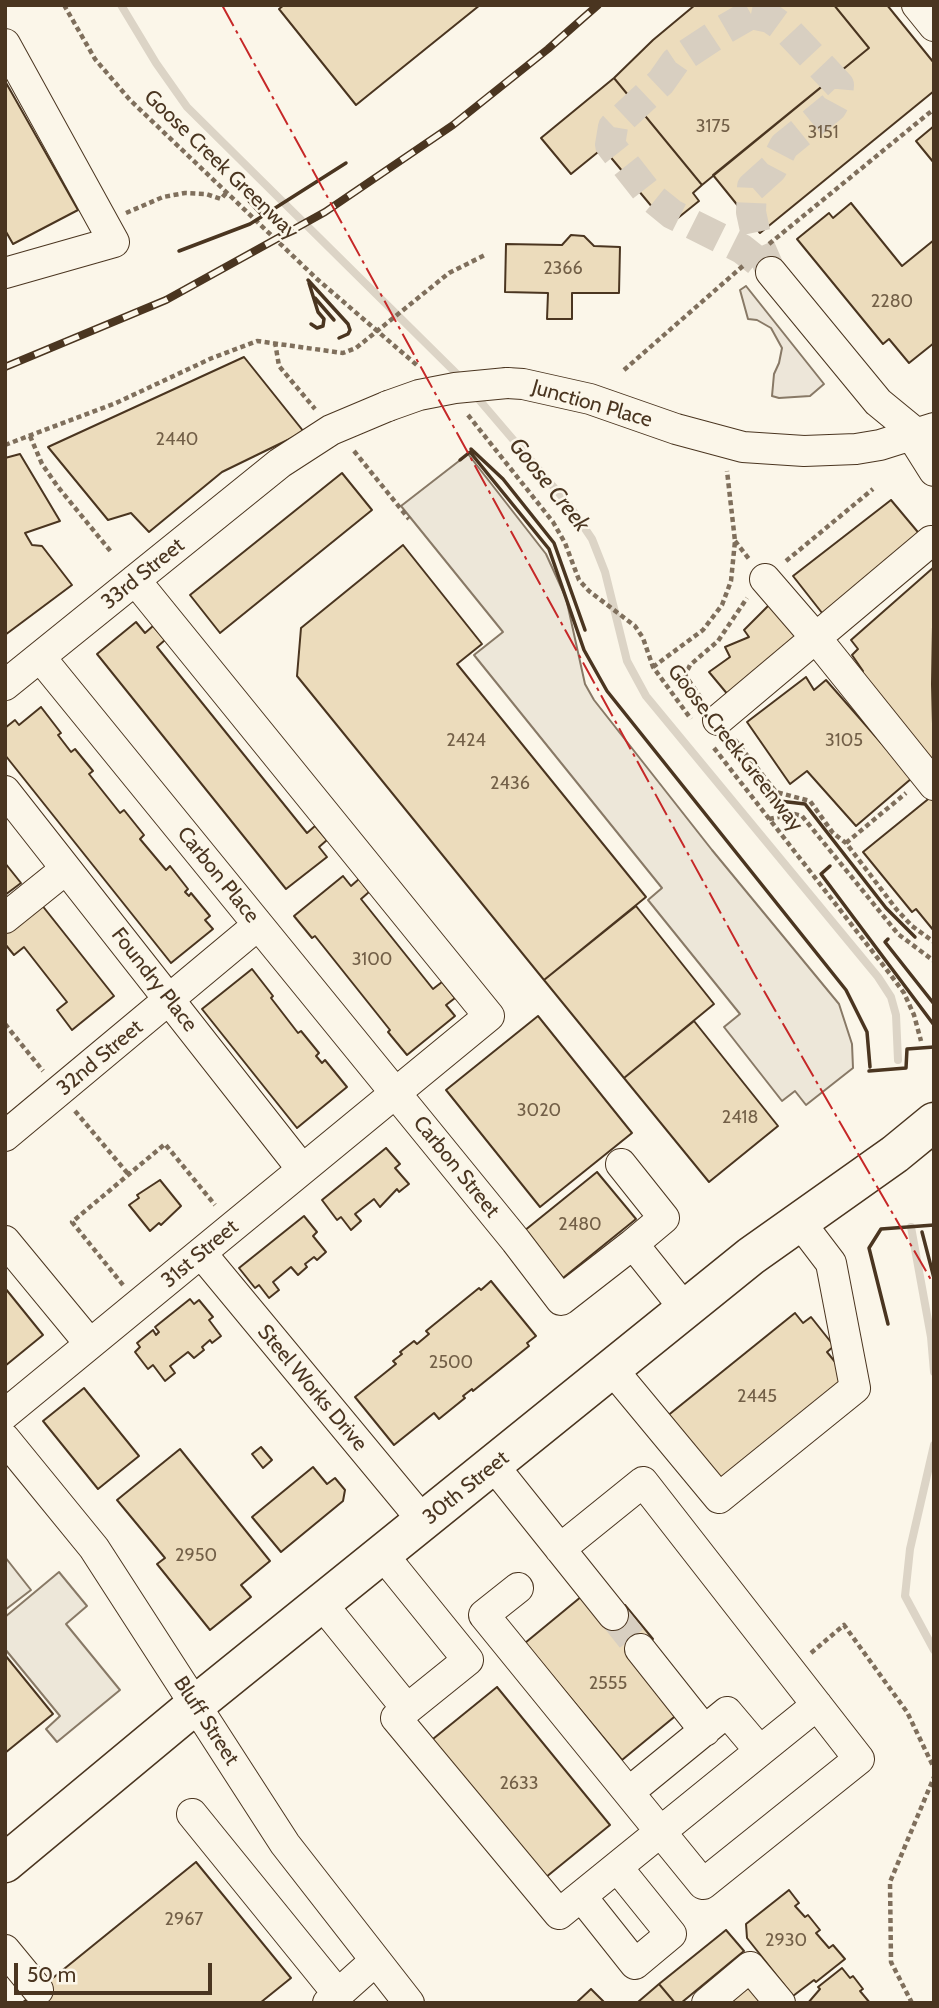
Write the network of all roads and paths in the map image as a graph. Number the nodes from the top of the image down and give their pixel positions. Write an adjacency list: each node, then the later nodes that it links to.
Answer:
1 (64, 5): 6 (path, Goose Creek Greenway)
2 (917, 5): 3 (street)
3 (934, 26)
4 (5, 44): 7 (street)
5 (934, 109): 9 (path)
6 (227, 192): 7 (path); 11 (path, Goose Creek Greenway)
7 (105, 225): 10 (street)
8 (487, 254): 11 (path)
9 (762, 260): 13 (path); 17 (street)
10 (5, 273)
11 (376, 331): 12 (path); 14 (path, Goose Creek Greenway)
12 (275, 342): 16 (path); 18 (path)
13 (624, 370)
14 (426, 373)
15 (464, 409): 32 (path, Goose Creek Greenway)
16 (323, 420): 17 (street, Junction Place, bridge); 20 (street, Junction Place); 24 (path)
17 (921, 433): 21 (street)
18 (30, 436): 19 (path); 27 (path)
19 (5, 445)
20 (280, 463): 29 (street, 33rd Street)
21 (934, 471)
22 (727, 472): 32 (path)
23 (873, 489): 26 (path)
24 (409, 519)
25 (931, 541): 30 (street)
26 (800, 550)
27 (112, 553)
28 (765, 579): 30 (street)
29 (135, 580): 31 (street, 33rd Street); 45 (street, 31st Street)
30 (816, 638): 34 (street); 35 (street)
31 (40, 657): 33 (street, 33rd Street); 40 (street, Carbon Place)
32 (653, 667): 34 (path, Goose Creek Greenway)
33 (5, 685)
34 (708, 729): 37 (path, Goose Creek Greenway)
35 (930, 781): 41 (path)
36 (5, 791): 38 (street, Foundry Place)
37 (769, 819): 42 (path); 44 (path, Goose Creek Greenway)
38 (66, 869): 39 (street); 43 (street, Foundry Place)
39 (5, 918)
40 (258, 925): 43 (street, 32nd Street); 45 (street, Carbon Place)
41 (934, 942)
42 (934, 961)
43 (169, 999): 47 (street, 32nd Street); 49 (street, Foundry Place)
44 (920, 1041)
45 (395, 1093): 49 (street, 31st Street); 53 (street, Carbon Street)
46 (930, 1131): 50 (main road, 30th Street)
47 (5, 1136)
48 (621, 1164): 53 (street)
49 (302, 1169): 51 (street, 31st Street)
50 (799, 1221): 56 (main road, 30th Street); 58 (street)
51 (232, 1227): 54 (street, 31st Street); 55 (path)
52 (5, 1241): 57 (street)
53 (633, 1244): 56 (street)
54 (201, 1253): 55 (street, 31st Street); 62 (street, Steel Works Drive)
55 (139, 1304): 57 (street, 31st Street)
56 (685, 1309): 58 (main road, 30th Street)
57 (90, 1344): 59 (street, 31st Street)
58 (612, 1369): 61 (main road, 30th Street)
59 (5, 1414)
60 (5, 1439): 70 (street, Bluff Street)
61 (493, 1465): 62 (main road, 30th Street); 63 (street)
62 (424, 1522): 64 (main road, 30th Street)
63 (560, 1549): 67 (street); 69 (street)
64 (383, 1555): 66 (main road, 30th Street); 72 (street)
65 (518, 1588): 77 (street)
66 (322, 1604): 70 (main road, 30th Street); 72 (street)
67 (613, 1615)
68 (640, 1649): 73 (street)
69 (790, 1670): 71 (street); 75 (path)
70 (195, 1705): 80 (main road, 30th Street); 84 (street, Bluff Street)
71 (817, 1705): 74 (street); 79 (street)
72 (407, 1709): 82 (street)
73 (705, 1731): 74 (street); 77 (street)
74 (760, 1751): 79 (street)
75 (934, 1768)
76 (934, 1777): 90 (path)
77 (629, 1792): 79 (street)
78 (192, 1814): 86 (street)
79 (661, 1832): 81 (street)
80 (5, 1863)
81 (617, 1867): 82 (street); 82 (street)
82 (581, 1896)
83 (5, 1950): 85 (street)
84 (375, 1961): 86 (street); 87 (street, Bluff Street)
85 (38, 1990)
86 (333, 1998)
87 (409, 2003)
88 (707, 2003): 89 (street)
89 (780, 2003)
90 (912, 2003)

